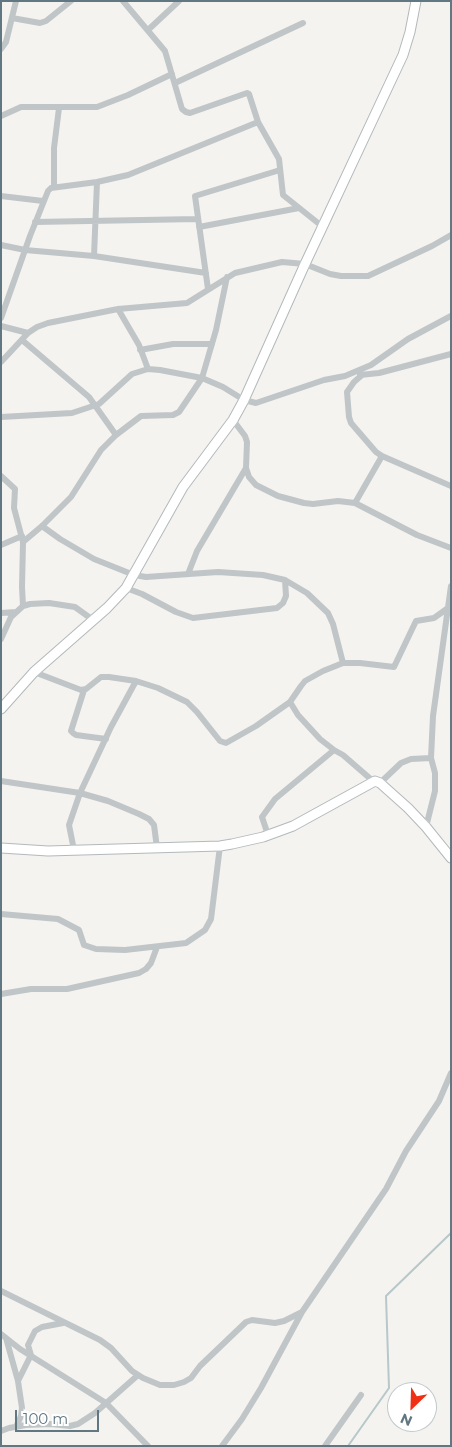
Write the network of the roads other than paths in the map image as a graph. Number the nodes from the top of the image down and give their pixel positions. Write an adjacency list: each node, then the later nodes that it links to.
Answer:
1 (16, 1): 6 (street)
2 (71, 1): 6 (street)
3 (123, 1): 8 (street)
4 (179, 1): 8 (street)
5 (416, 1): 24 (street)
6 (12, 18): 9 (street)
7 (303, 23): 11 (street)
8 (148, 30): 10 (street)
9 (1, 49)
10 (172, 74): 11 (street); 12 (street)
11 (175, 83): 14 (street)
12 (59, 108): 13 (street); 17 (street)
13 (1, 116)
14 (258, 122): 15 (street); 16 (street)
15 (280, 170): 20 (street); 21 (street)
16 (97, 182): 17 (street); 22 (street)
17 (54, 187): 19 (street)
18 (1, 196): 19 (street)
19 (44, 201): 23 (street)
20 (299, 208): 24 (street); 25 (street)
21 (197, 219): 22 (street); 25 (street)
22 (96, 220): 23 (street); 29 (street)
23 (35, 222): 28 (street)
24 (322, 227): 30 (street)
25 (199, 228): 31 (street)
26 (451, 235): 30 (street)
27 (1, 245): 28 (street)
28 (25, 250): 29 (street); 36 (street)
29 (94, 256): 31 (street)
30 (305, 264): 32 (street); 48 (street)
31 (206, 273): 33 (street)
32 (227, 277): 33 (street); 40 (street)
33 (208, 290): 34 (street)
34 (118, 309): 38 (street); 41 (street)
35 (451, 316): 45 (street)
36 (1, 318)
37 (1, 326): 38 (street)
38 (28, 333): 39 (street)
39 (22, 340): 43 (street); 49 (street)
40 (212, 344): 41 (street); 47 (street)
41 (140, 350): 44 (street)
42 (451, 354): 46 (street)
43 (1, 362)
44 (148, 370): 47 (street); 49 (street)
45 (352, 373): 46 (street); 48 (street)
46 (362, 375): 53 (street)
47 (202, 378): 48 (street); 52 (street)
48 (244, 400): 51 (street)
49 (96, 405): 50 (street); 52 (street)
50 (1, 417)
51 (233, 420): 54 (street); 63 (street)
52 (116, 435): 58 (street)
53 (382, 456): 56 (street); 57 (street)
54 (246, 468): 57 (street); 62 (street)
55 (1, 476): 59 (street)
56 (451, 486)
57 (355, 503): 61 (street)
58 (42, 526): 59 (street); 63 (street)
59 (23, 539): 60 (street); 67 (street)
60 (1, 545)
61 (451, 548)
62 (188, 574): 63 (street); 64 (street)
63 (134, 575): 66 (street)
64 (285, 580): 66 (street); 73 (street)
65 (451, 586): 68 (street)
66 (126, 588): 71 (street)
67 (24, 606): 69 (street); 71 (street)
68 (448, 608): 73 (street); 81 (street)
69 (16, 612): 70 (street); 72 (street)
70 (1, 613)
71 (93, 620): 74 (street)
72 (1, 639)
73 (343, 663): 77 (street)
74 (34, 672): 76 (street); 78 (street)
75 (136, 681): 76 (street); 77 (street); 79 (street)
76 (84, 690): 79 (street)
77 (290, 702): 80 (street)
78 (1, 709)
79 (106, 739): 84 (street)
80 (334, 750): 83 (street); 86 (street)
81 (431, 758): 83 (street); 85 (street)
82 (1, 782): 84 (street)
83 (377, 782): 85 (street); 86 (street)
84 (80, 793): 89 (street); 90 (street)
85 (426, 826): 91 (street)
86 (268, 835): 87 (street)
87 (220, 846): 89 (street); 93 (street)
88 (1, 848): 90 (street)
89 (157, 848): 90 (street)
90 (74, 850)
91 (451, 858)
92 (1, 914): 93 (street)
93 (157, 947): 94 (street)
94 (1, 994)
95 (451, 1073): 97 (street)
96 (1, 1291): 98 (street)
97 (302, 1312): 101 (street); 108 (street)
98 (63, 1323): 100 (street); 101 (street)
99 (4, 1336): 100 (street); 102 (street)
100 (30, 1356): 102 (street); 104 (street)
101 (138, 1375): 104 (street)
102 (18, 1381): 105 (street)
103 (360, 1395): 109 (street)
104 (106, 1403): 105 (street); 107 (street)
105 (16, 1426): 106 (street)
106 (1, 1431)
107 (148, 1446)
108 (222, 1446)
109 (325, 1446)

